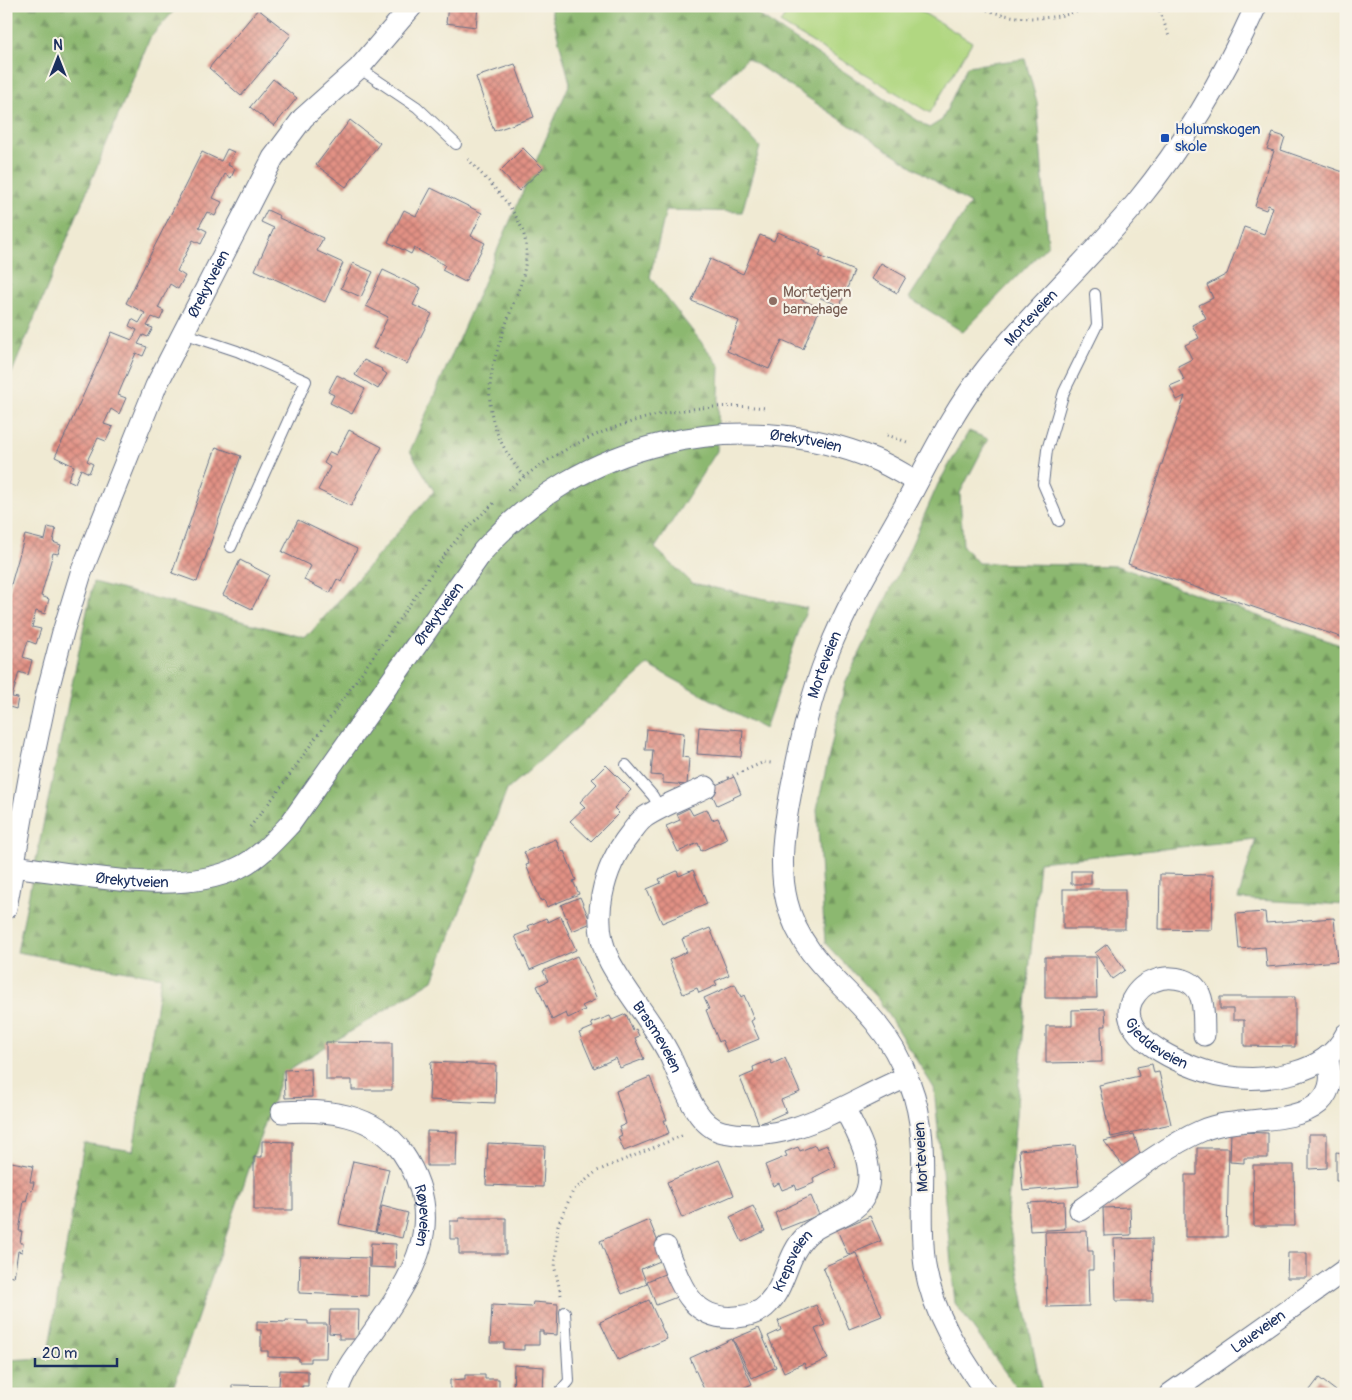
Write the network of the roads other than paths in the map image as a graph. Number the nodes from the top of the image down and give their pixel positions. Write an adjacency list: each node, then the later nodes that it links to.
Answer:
1 (412, 6): 3 (street, Ørekytveien)
2 (1256, 6): 7 (street, Morteveien)
3 (358, 68): 4 (lane); 6 (street, Ørekytveien)
4 (456, 144)
5 (1095, 294): 8 (lane)
6 (183, 333): 9 (lane); 13 (street, Ørekytveien)
7 (917, 482): 13 (street, Ørekytveien); 18 (street, Morteveien)
8 (1059, 521)
9 (232, 547)
10 (626, 765): 12 (lane)
11 (706, 787): 12 (street, Brasmeveien)
12 (660, 809): 19 (street, Brasmeveien)
13 (13, 866): 14 (street, Ørekytveien)
14 (6, 908)
15 (1346, 1034): 17 (street, Gjeddeveien)
16 (1204, 1035): 17 (street, Gjeddeveien)
17 (1327, 1057): 21 (street)
18 (907, 1077): 19 (street); 27 (street, Morteveien)
19 (844, 1108): 22 (street, Krepsveien)
20 (282, 1112): 25 (street, Røyeveien)
21 (1080, 1210)
22 (666, 1247)
23 (1346, 1268): 28 (street, Laueveien)
24 (565, 1312): 26 (lane)
25 (337, 1394)
26 (558, 1394)
27 (987, 1394)
28 (1170, 1394)

